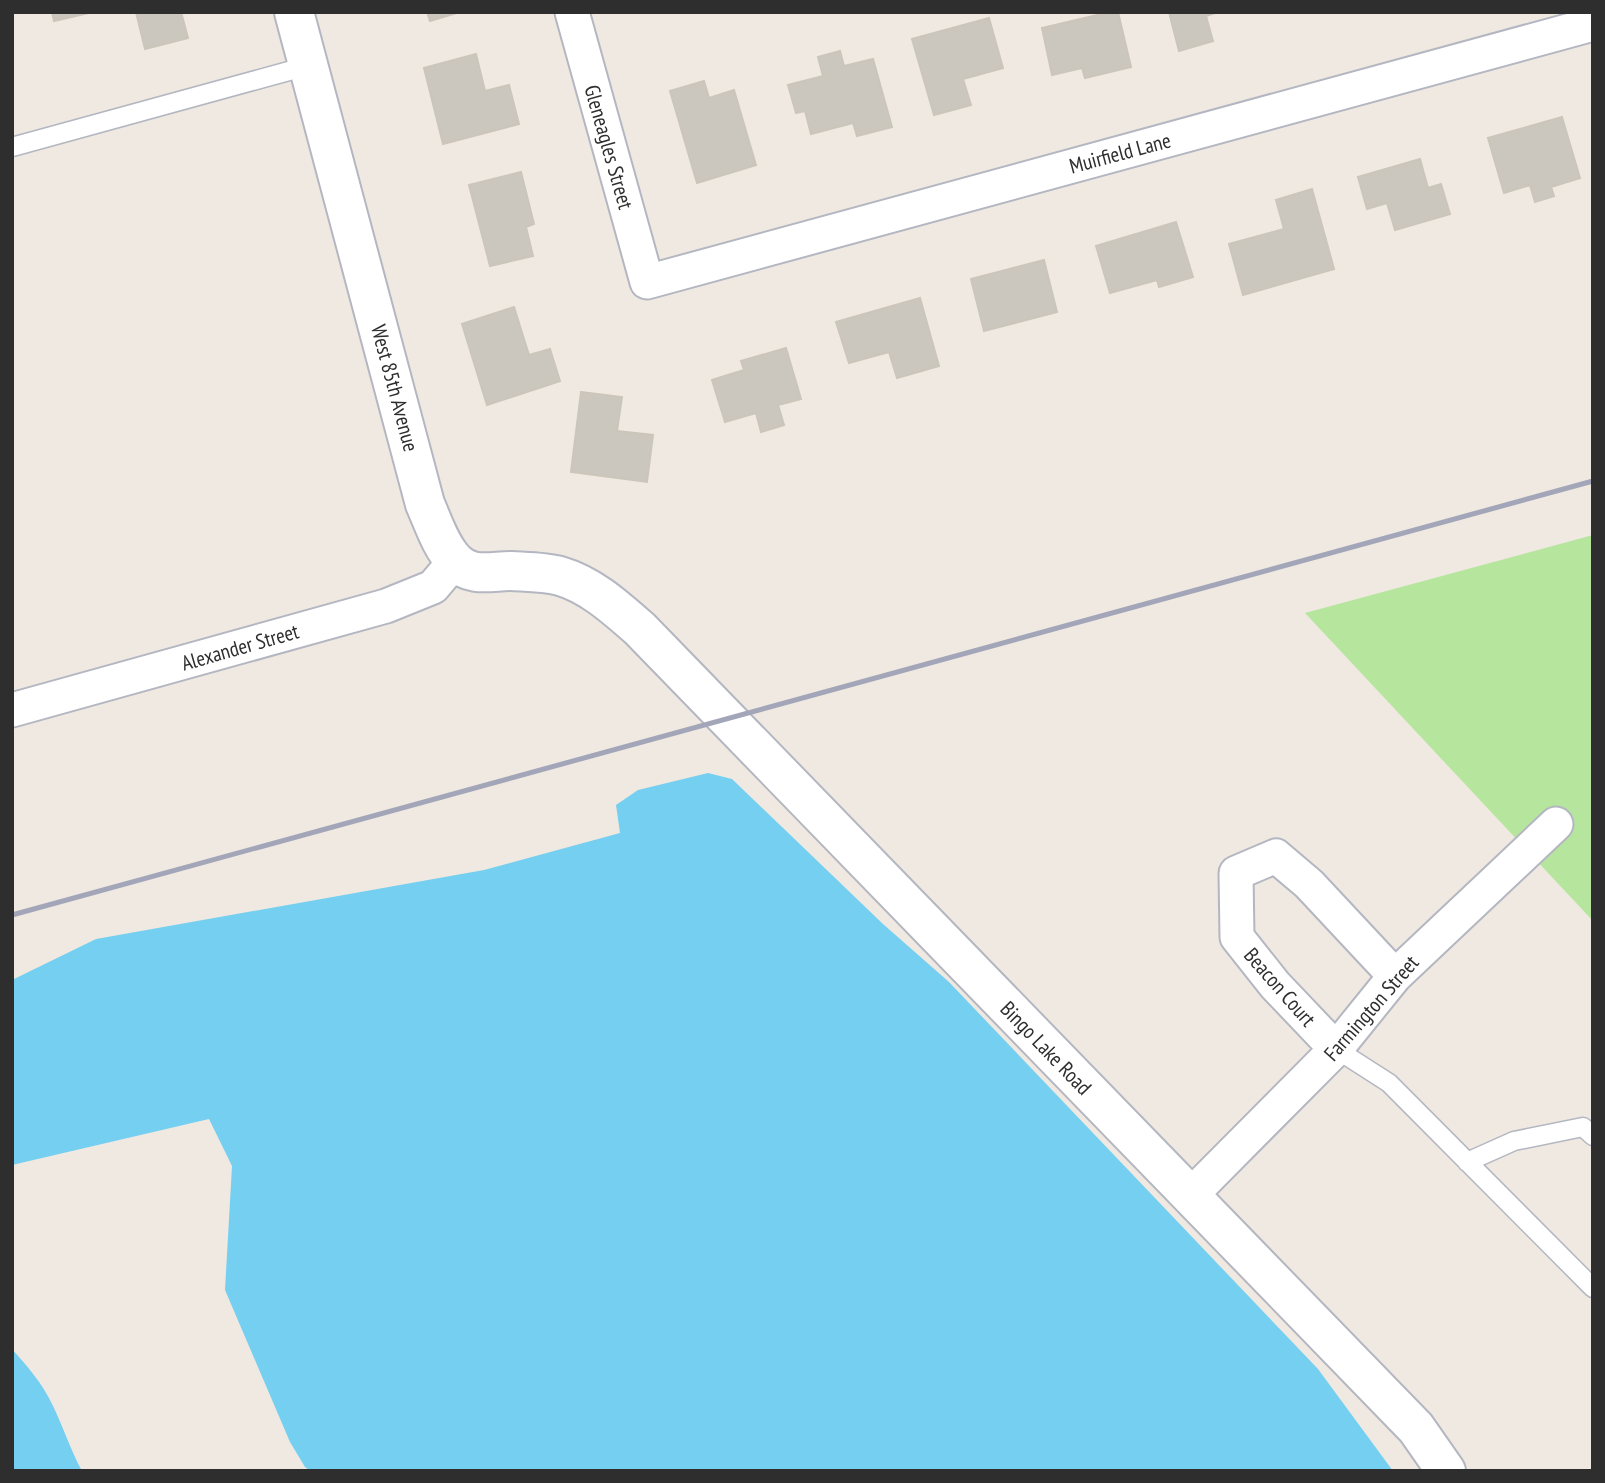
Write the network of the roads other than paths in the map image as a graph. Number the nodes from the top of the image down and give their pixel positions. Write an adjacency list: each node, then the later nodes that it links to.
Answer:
1 (293, 12): 4 (street, West 85th Avenue)
2 (572, 12): 6 (street, Gleneagles Street)
3 (1593, 24): 6 (street, Muirfield Lane)
4 (307, 66): 5 (lane); 7 (street, West 85th Avenue)
5 (12, 147)
6 (647, 282)
7 (455, 561): 8 (street, Alexander Street); 14 (street, Bingo Lake Road)
8 (12, 710)
9 (1556, 824): 10 (street, Farmington Street)
10 (1395, 976): 11 (street, Farmington Street); 11 (street, Beacon Court)
11 (1336, 1049): 13 (lane, Beacon Court); 14 (street, Farmington Street)
12 (1593, 1136): 13 (lane)
13 (1467, 1162): 15 (lane, Beacon Court)
14 (1190, 1196): 16 (street, Bingo Lake Road)
15 (1593, 1288)
16 (1446, 1471)

